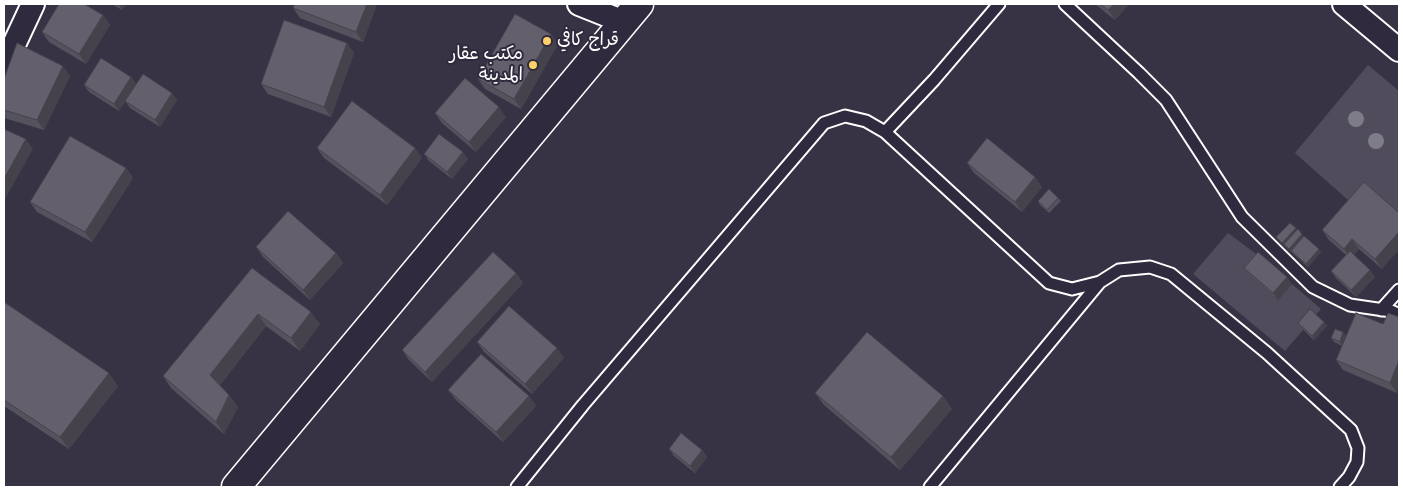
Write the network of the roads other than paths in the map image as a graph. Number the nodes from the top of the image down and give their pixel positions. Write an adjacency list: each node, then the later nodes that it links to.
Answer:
1 (33, 4): 8 (street)
2 (579, 4): 6 (street)
3 (1000, 4): 9 (lane)
4 (1065, 4): 12 (lane)
5 (1344, 4): 7 (street)
6 (632, 13): 14 (street)
7 (1399, 50)
8 (4, 66)
9 (885, 132): 10 (lane); 15 (lane)
10 (1100, 282): 16 (lane); 17 (lane)
11 (1399, 290): 12 (lane)
12 (1381, 310): 13 (lane)
13 (1399, 314)
14 (236, 487)
15 (517, 487)
16 (930, 487)
17 (1340, 487)

